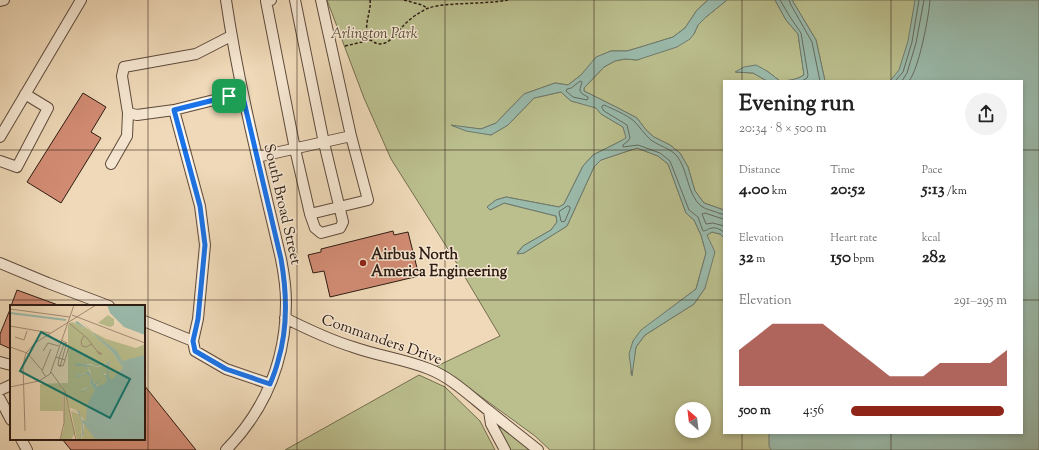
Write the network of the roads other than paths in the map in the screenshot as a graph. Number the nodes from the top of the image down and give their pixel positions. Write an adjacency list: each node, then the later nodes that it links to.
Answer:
1 (4, 0): 7 (street)
2 (81, 0): 10 (street)
3 (226, 0): 8 (street, South Broad Street)
4 (271, 0): 16 (street)
5 (295, 0): 15 (street)
6 (322, 0): 13 (street)
7 (0, 1)
8 (231, 36): 9 (street, South Broad Street); 12 (street)
9 (242, 93): 11 (street); 17 (street, South Broad Street)
10 (25, 94): 14 (street); 18 (street)
11 (174, 110): 12 (street); 26 (street)
12 (128, 113): 19 (street)
13 (352, 136): 15 (street); 20 (street)
14 (0, 137)
15 (324, 143): 16 (street); 20 (street)
16 (295, 149): 17 (street); 21 (street)
17 (257, 157): 24 (street, South Broad Street)
18 (0, 161)
19 (111, 164)
20 (339, 207): 21 (street); 21 (street)
21 (310, 214)
22 (0, 263): 23 (street)
23 (106, 305)
24 (286, 318): 29 (street, South Broad Street); 33 (street, Commanders Drive)
25 (145, 321): 26 (street)
26 (193, 341): 29 (street)
27 (0, 362): 28 (street)
28 (10, 365)
29 (270, 384): 37 (street, South Broad Street)
30 (10, 385): 31 (street)
31 (0, 390)
32 (0, 399): 34 (street)
33 (489, 411): 38 (street); 39 (street, Commanders Drive)
34 (10, 418)
35 (22, 440): 36 (street)
36 (27, 450)
37 (226, 450)
38 (504, 450)
39 (538, 450)

